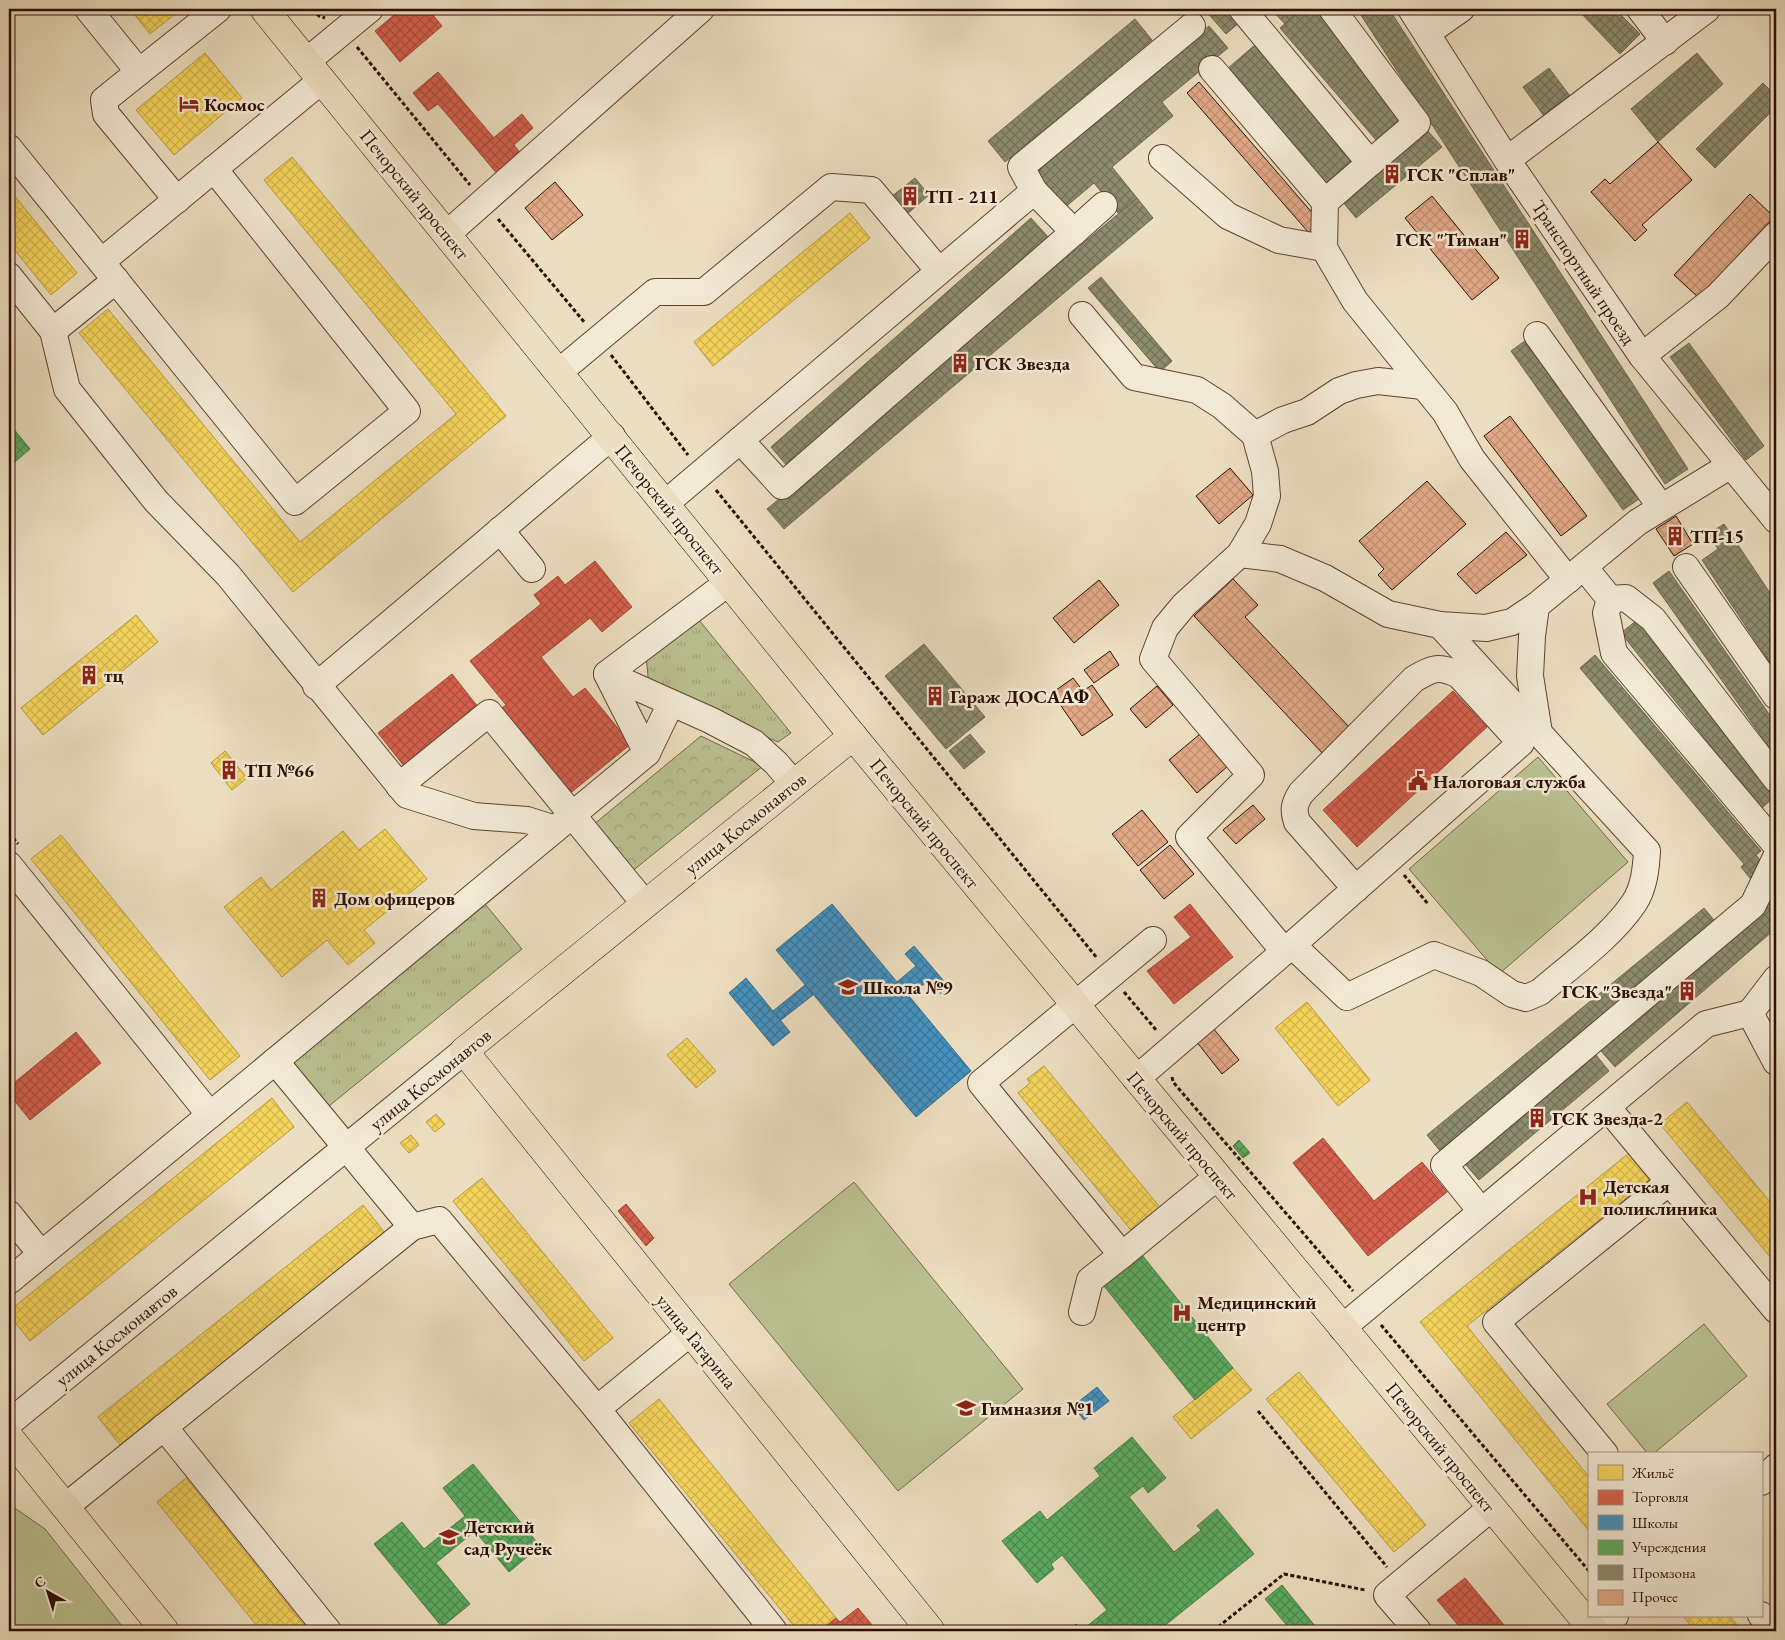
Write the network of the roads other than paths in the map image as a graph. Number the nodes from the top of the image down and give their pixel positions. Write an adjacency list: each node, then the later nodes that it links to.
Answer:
1 (88, 9): 17 (street)
2 (218, 9): 17 (street)
3 (264, 9): 16 (main road, Печорский проспект)
4 (370, 9): 16 (street)
5 (701, 9): 28 (street)
6 (1242, 9): 21 (street)
7 (1332, 9): 21 (street)
8 (1411, 9): 13 (street, Транспортный проезд)
9 (1461, 9): 13 (street)
10 (1640, 9): 14 (street)
11 (1707, 9): 14 (street)
12 (1192, 26): 23 (street)
13 (1427, 33): 20 (street, Транспортный проезд)
14 (1665, 42): 20 (street)
15 (1212, 69): 25 (street)
16 (315, 71): 22 (street); 28 (main road, Печорский проспект)
17 (139, 72): 24 (street)
18 (9, 148): 31 (street)
19 (1162, 158): 30 (street)
20 (1507, 160): 37 (street, Транспортный проезд)
21 (1370, 163): 25 (street)
22 (214, 169): 24 (street); 31 (street)
23 (1034, 191): 27 (street); 32 (street)
24 (177, 200): 31 (street)
25 (1325, 202): 30 (street)
26 (1104, 206): 27 (street)
27 (1074, 232): 42 (street)
28 (447, 234): 38 (main road, Печорский проспект)
29 (1776, 235): 37 (street)
30 (1324, 248): 39 (street)
31 (109, 271): 35 (street)
32 (939, 271): 38 (street); 42 (street)
33 (9, 276): 35 (street)
34 (1082, 315): 40 (street)
35 (53, 331): 57 (street)
36 (1537, 334): 45 (street)
37 (1642, 356): 43 (street, Транспортный проезд)
38 (559, 372): 41 (main road, Печорский проспект)
39 (1423, 386): 40 (street); 51 (street)
40 (1255, 435): 48 (street)
41 (612, 436): 44 (main road, Печорский проспект); 47 (street)
42 (740, 440): 44 (street)
43 (1731, 465): 45 (street); 46 (street, Транспортный проезд)
44 (666, 503): 52 (main road, Печорский проспект)
45 (1661, 507): 51 (street)
46 (1776, 520)
47 (500, 530): 50 (street); 57 (street)
48 (1240, 554): 55 (street); 73 (street)
49 (1686, 567): 58 (street)
50 (532, 569)
51 (1576, 573): 53 (street); 54 (street)
52 (729, 582): 56 (street); 61 (main road, Печорский проспект)
53 (1610, 599): 63 (street); 67 (street)
54 (1536, 606): 55 (street); 60 (street)
55 (1440, 625): 60 (street)
56 (608, 674): 59 (street); 62 (street)
57 (316, 686): 65 (street)
58 (1776, 696)
59 (671, 702): 62 (street); 64 (street)
60 (1539, 733): 73 (street)
61 (853, 736): 64 (main road, улица Космонавтов); 75 (main road, Печорский проспект)
62 (648, 753): 66 (street)
63 (1776, 779)
64 (794, 784): 71 (main road, улица Космонавтов)
65 (399, 786): 66 (street); 66 (street)
66 (563, 822): 71 (street); 78 (street)
67 (1776, 845)
68 (1776, 857): 86 (street)
69 (9, 865): 82 (street)
70 (1356, 889): 70 (street); 73 (street)
71 (645, 904): 77 (main road, улица Космонавтов)
72 (1153, 940): 75 (street)
73 (1288, 948): 80 (street)
74 (1776, 979): 76 (street)
75 (1075, 1005): 80 (main road, Печорский проспект); 90 (street)
76 (1750, 1013): 79 (street); 81 (street)
77 (464, 1051): 83 (street, улица Космонавтов); 95 (main road, улица Гагарина)
78 (275, 1061): 82 (street); 83 (street)
79 (1776, 1062)
80 (1136, 1079): 84 (main road, Печорский проспект)
81 (1606, 1107): 85 (street); 86 (street)
82 (210, 1115): 89 (street)
83 (346, 1148): 88 (street); 97 (street, улица Космонавтов)
84 (1217, 1177): 90 (street); 94 (main road, Печорский проспект)
85 (1669, 1182): 92 (street); 100 (street)
86 (1481, 1210): 94 (street)
87 (9, 1214): 89 (street)
88 (412, 1227): 96 (street); 98 (street)
89 (41, 1254): 91 (street)
90 (1122, 1255): 93 (street)
91 (9, 1281)
92 (1776, 1310)
93 (1082, 1312)
94 (1342, 1328): 104 (main road, Печорский проспект)
95 (690, 1333): 96 (street); 110 (main road, улица Гагарина)
96 (597, 1409): 109 (street)
97 (9, 1422)
98 (164, 1427): 103 (street); 108 (street)
99 (9, 1437): 103 (main road)
100 (1603, 1452)
101 (1776, 1467): 102 (street)
102 (1762, 1481)
103 (65, 1507): 107 (main road)
104 (1490, 1508): 111 (street); 112 (main road, Печорский проспект)
105 (1762, 1616): 113 (street)
106 (1612, 1618): 112 (street)
107 (165, 1631)
108 (328, 1631)
109 (774, 1631)
110 (930, 1631)
111 (1418, 1631)
112 (1595, 1631)
113 (1775, 1631)

